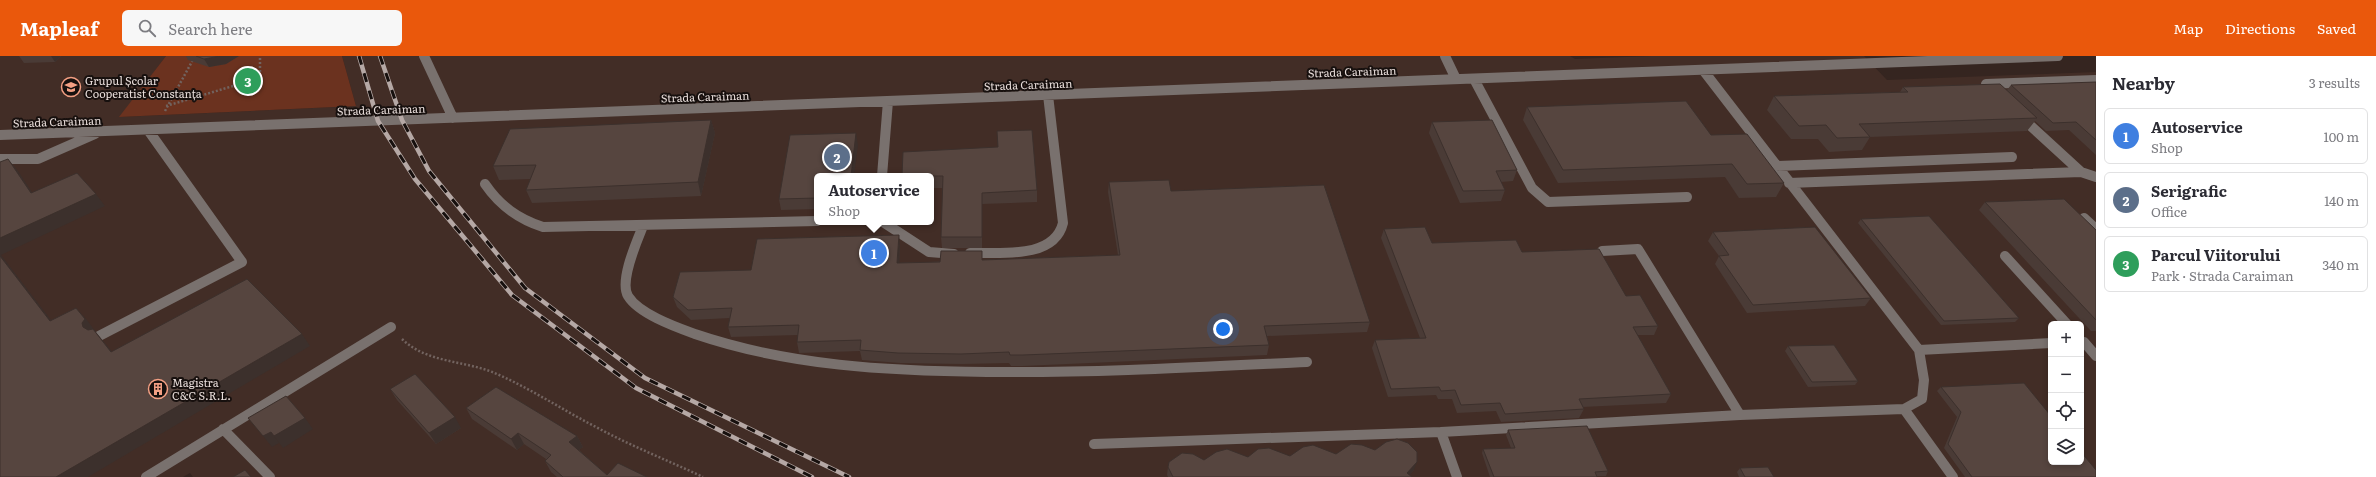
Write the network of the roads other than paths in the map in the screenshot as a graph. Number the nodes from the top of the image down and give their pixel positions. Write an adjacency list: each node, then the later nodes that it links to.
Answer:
1 (424, 56): 12 (street)
2 (1445, 56): 5 (street)
3 (2058, 56): 4 (street, Strada Caraiman)
4 (1703, 70): 6 (street, Strada Caraiman); 18 (street)
5 (1456, 79): 6 (street, Strada Caraiman); 8 (street, Strada Caraiman)
6 (1474, 79): 24 (street)
7 (2096, 80): 9 (street)
8 (1048, 95): 10 (street, Strada Caraiman); 27 (street)
9 (2002, 100)
10 (888, 101): 12 (street, Strada Caraiman); 20 (street)
11 (2014, 110): 19 (street)
12 (453, 118): 13 (street, Strada Caraiman)
13 (148, 130): 14 (street, Strada Caraiman); 34 (street)
14 (101, 132): 15 (street, Strada Caraiman); 17 (street)
15 (0, 135)
16 (2012, 157): 18 (street)
17 (0, 159)
18 (1776, 166): 22 (street)
19 (2080, 172): 21 (street); 22 (street)
20 (882, 173)
21 (2096, 178)
22 (1789, 183): 37 (street)
23 (485, 184): 28 (street)
24 (1688, 197)
25 (2084, 218): 29 (street)
26 (814, 221): 28 (street)
27 (888, 225)
28 (643, 226): 39 (street)
29 (2096, 229)
30 (1602, 251): 41 (street)
31 (2005, 256): 32 (street)
32 (2064, 321)
33 (392, 327): 42 (street)
34 (100, 336)
35 (2084, 343): 38 (street)
36 (2048, 344): 37 (street)
37 (1919, 350): 40 (street)
38 (2096, 356)
39 (1307, 362)
40 (1904, 409): 41 (street); 48 (street)
41 (1740, 415): 43 (street)
42 (223, 429): 45 (street); 46 (street)
43 (1441, 432): 44 (street); 47 (street)
44 (1094, 444)
45 (146, 477)
46 (270, 477)
47 (1457, 477)
48 (1952, 477)

